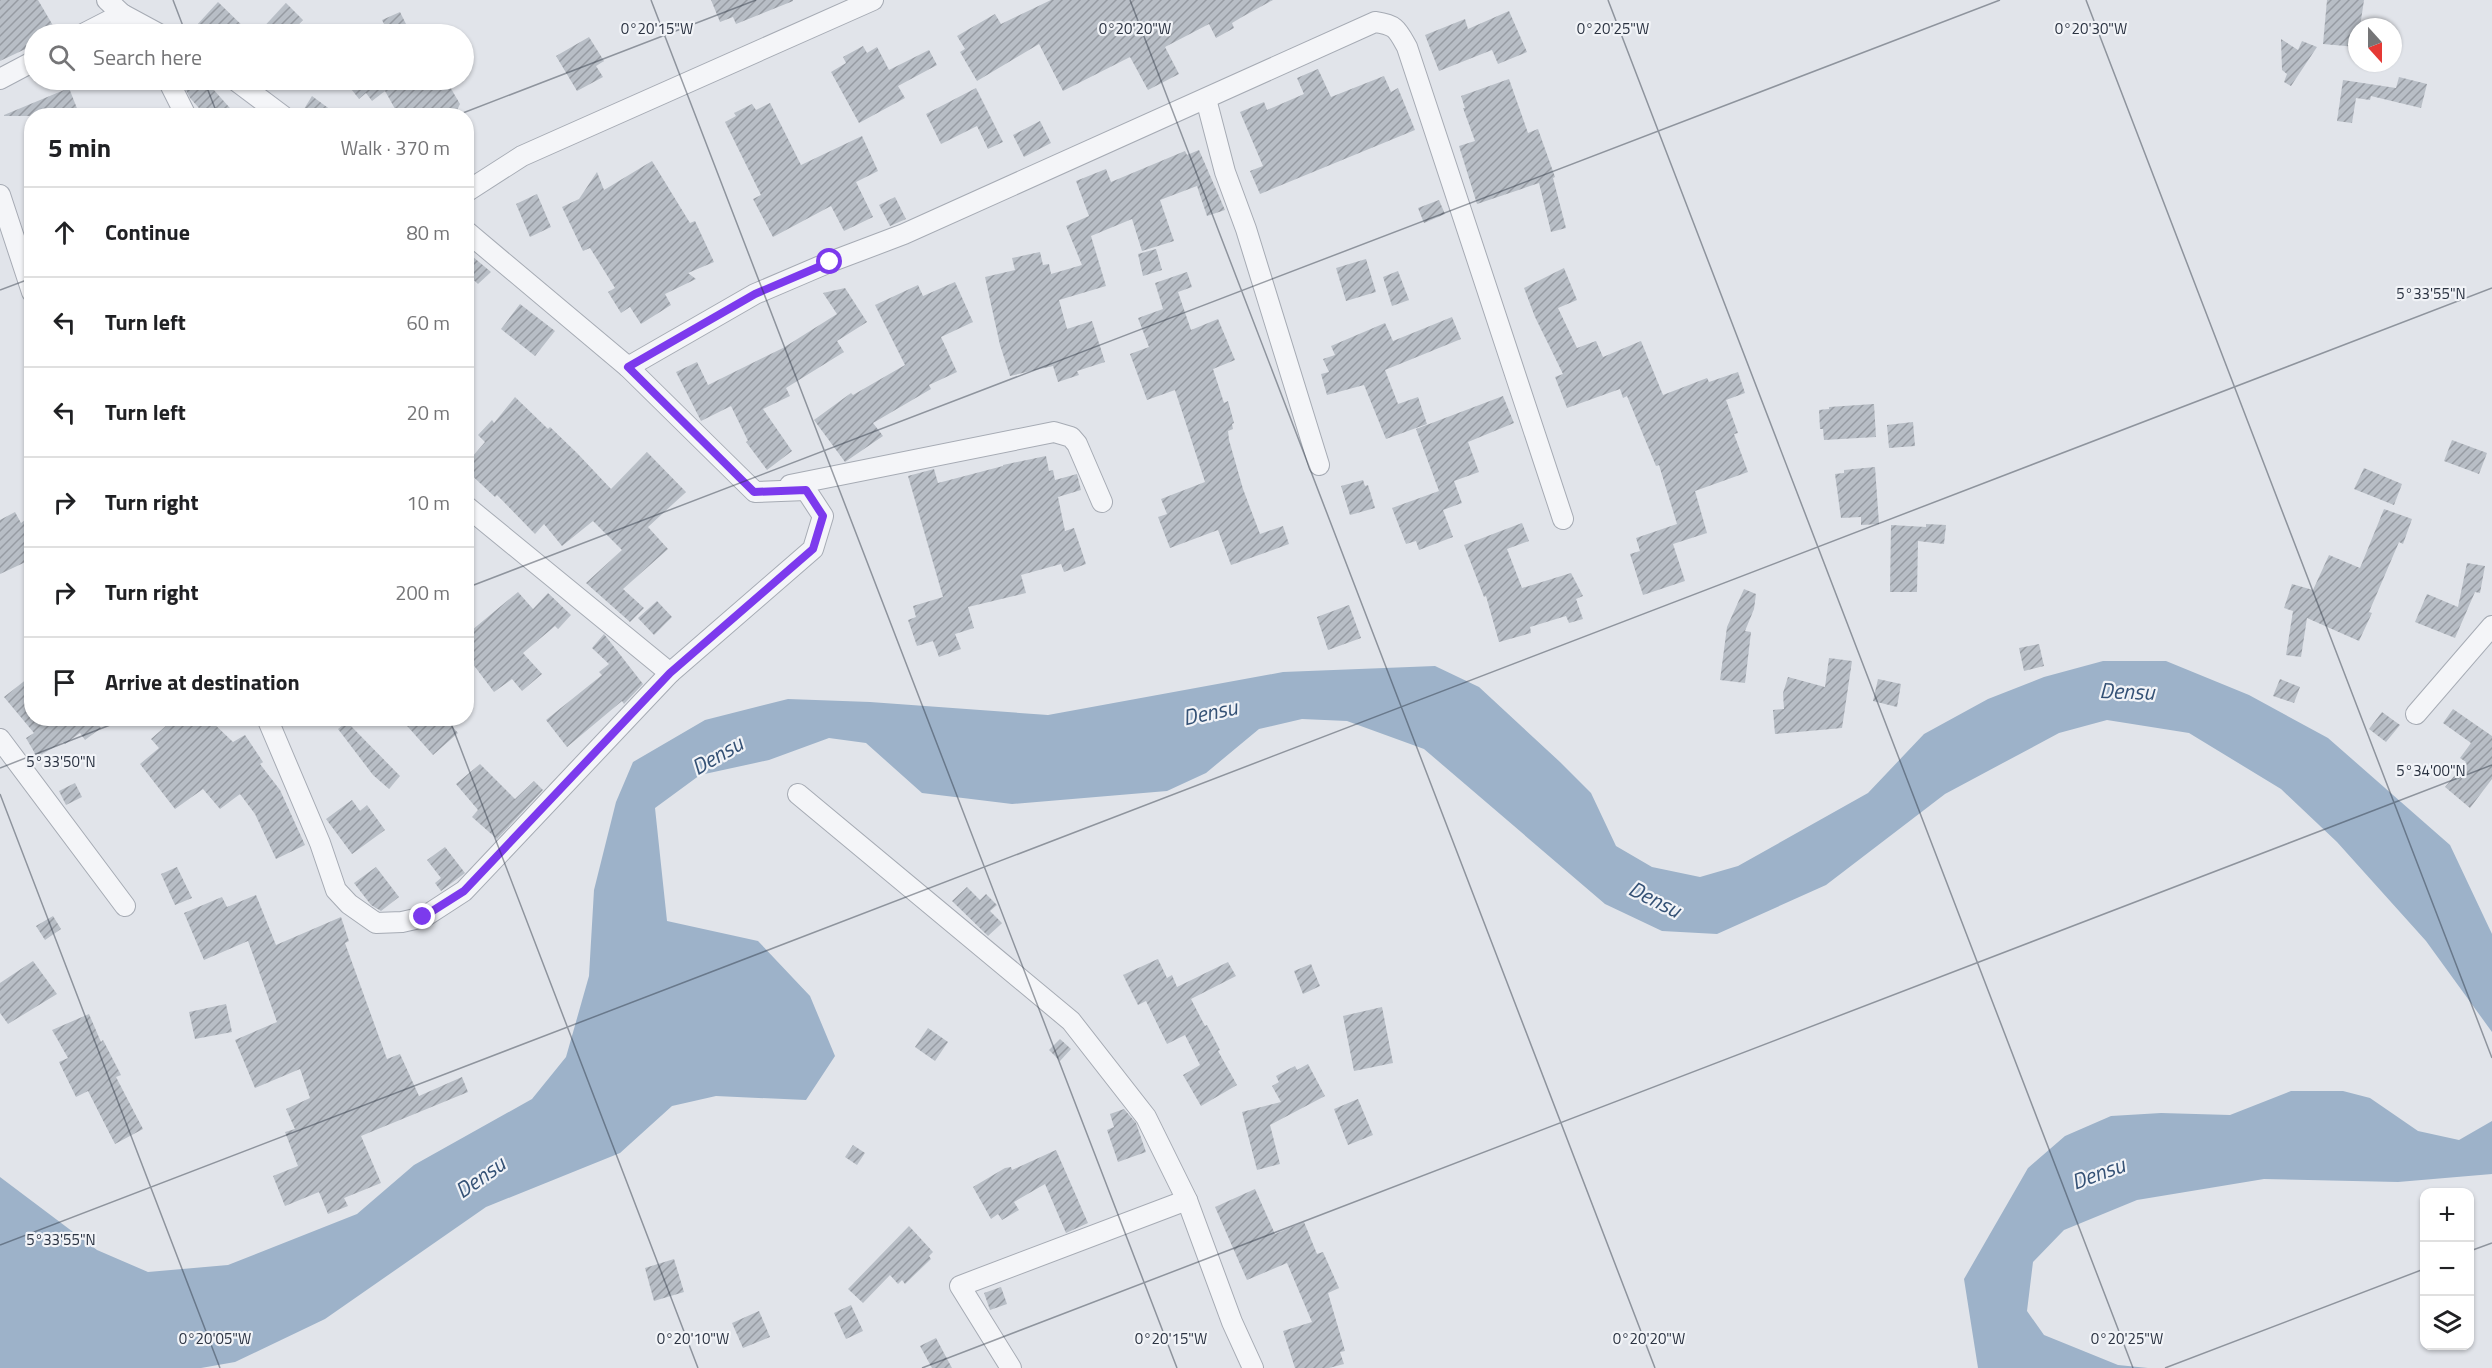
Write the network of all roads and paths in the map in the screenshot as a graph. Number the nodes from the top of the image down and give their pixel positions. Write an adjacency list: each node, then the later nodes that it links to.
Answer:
1 (106, 0): 3 (street)
2 (873, 0): 13 (street)
3 (122, 14): 4 (street); 5 (street)
4 (102, 24)
5 (139, 24)
6 (24, 66): 7 (street)
7 (0, 79)
8 (173, 90): 11 (street)
9 (248, 90): 12 (street)
10 (1206, 99): 17 (street); 18 (street); 22 (street)
11 (182, 108)
12 (272, 108)
13 (474, 187)
14 (0, 195): 16 (street)
15 (474, 238): 17 (street)
16 (24, 268)
17 (628, 367): 19 (street)
18 (1319, 465)
19 (754, 492): 20 (street); 24 (street)
20 (1102, 502)
21 (474, 513): 24 (street)
22 (1563, 519)
23 (2492, 626): 25 (street)
24 (670, 673): 26 (street)
25 (2416, 714)
26 (270, 726)
27 (0, 739): 29 (street)
28 (798, 794): 30 (street)
29 (125, 906)
30 (1187, 1200): 31 (street); 32 (street)
31 (1011, 1368)
32 (1253, 1368)

